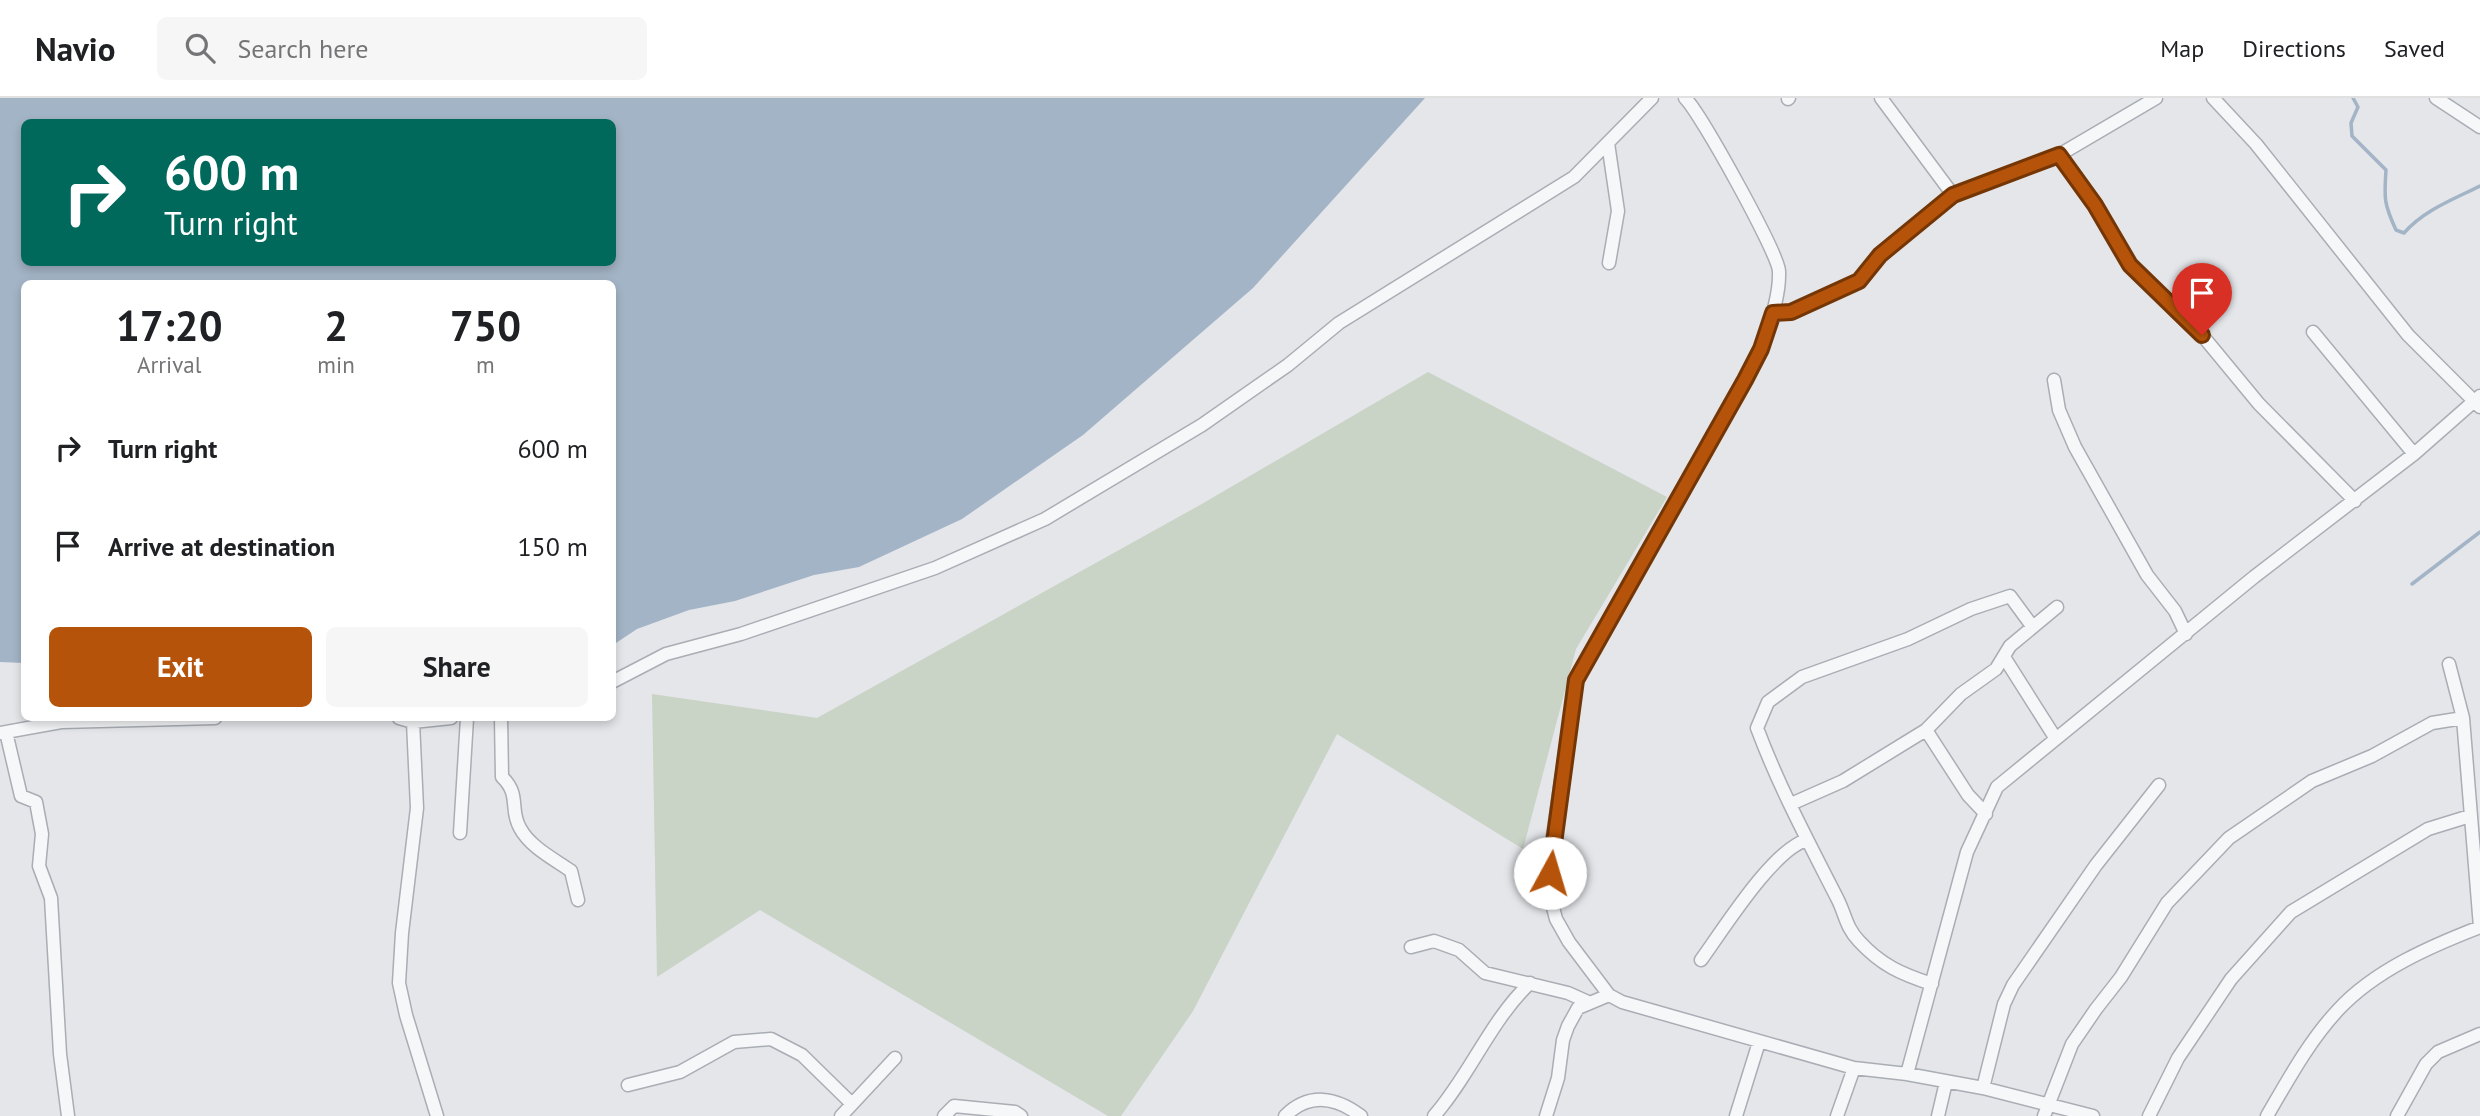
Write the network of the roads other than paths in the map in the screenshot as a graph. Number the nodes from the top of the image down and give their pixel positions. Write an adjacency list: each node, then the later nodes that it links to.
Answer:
1 (1652, 98): 8 (street)
2 (1685, 98): 12 (street)
3 (1881, 98): 10 (street)
4 (2156, 98): 9 (street)
5 (2213, 98): 15 (street)
6 (2436, 98): 7 (street)
7 (2480, 127)
8 (1608, 143): 11 (street); 23 (street)
9 (2059, 155): 10 (street); 17 (street)
10 (1953, 195): 12 (street)
11 (1609, 263)
12 (1773, 313): 45 (street)
13 (2313, 332): 16 (street)
14 (2054, 380): 20 (street)
15 (2478, 402): 16 (street)
16 (2414, 454): 17 (street)
17 (2355, 500): 20 (street)
18 (2057, 607): 19 (street)
19 (2032, 626): 21 (street); 35 (street)
20 (2186, 634): 33 (street)
21 (2004, 657): 31 (street); 33 (street)
22 (2449, 664): 24 (street)
23 (616, 680)
24 (2463, 718): 37 (street); 55 (street)
25 (85, 721): 32 (street)
26 (409, 721): 30 (street)
27 (422, 721): 30 (street)
28 (467, 721): 38 (street)
29 (500, 721): 40 (street)
30 (412, 722): 58 (street)
31 (1926, 730): 35 (street); 36 (street)
32 (3, 732): 57 (street)
33 (2056, 739): 36 (street)
34 (2159, 785): 54 (street)
35 (1791, 804): 39 (street)
36 (1986, 814): 44 (street)
37 (2469, 816): 71 (street); 72 (street)
38 (460, 833)
39 (1807, 841): 42 (street); 44 (street)
40 (578, 900)
41 (1411, 947): 43 (street)
42 (1701, 960)
43 (1530, 983): 46 (street); 64 (street)
44 (1932, 984): 51 (street)
45 (1609, 995): 46 (street); 48 (street)
46 (1588, 1002): 65 (street)
47 (2480, 1034): 73 (street)
48 (1759, 1042): 50 (street); 66 (street)
49 (895, 1058): 56 (street)
50 (1854, 1068): 51 (street); 67 (street)
51 (1907, 1073): 52 (street)
52 (1946, 1082): 54 (street); 68 (street)
53 (628, 1085): 56 (street)
54 (1983, 1088): 55 (street)
55 (2048, 1102): 69 (street); 70 (street)
56 (851, 1103): 59 (street)
57 (68, 1116)
58 (437, 1116)
59 (841, 1116)
60 (944, 1116): 61 (street)
61 (1021, 1116)
62 (1285, 1116): 63 (street)
63 (1361, 1116)
64 (1434, 1116)
65 (1546, 1116)
66 (1737, 1116)
67 (1837, 1116)
68 (1938, 1116)
69 (2044, 1116)
70 (2093, 1116)
71 (2149, 1116)
72 (2267, 1116)
73 (2397, 1116)

